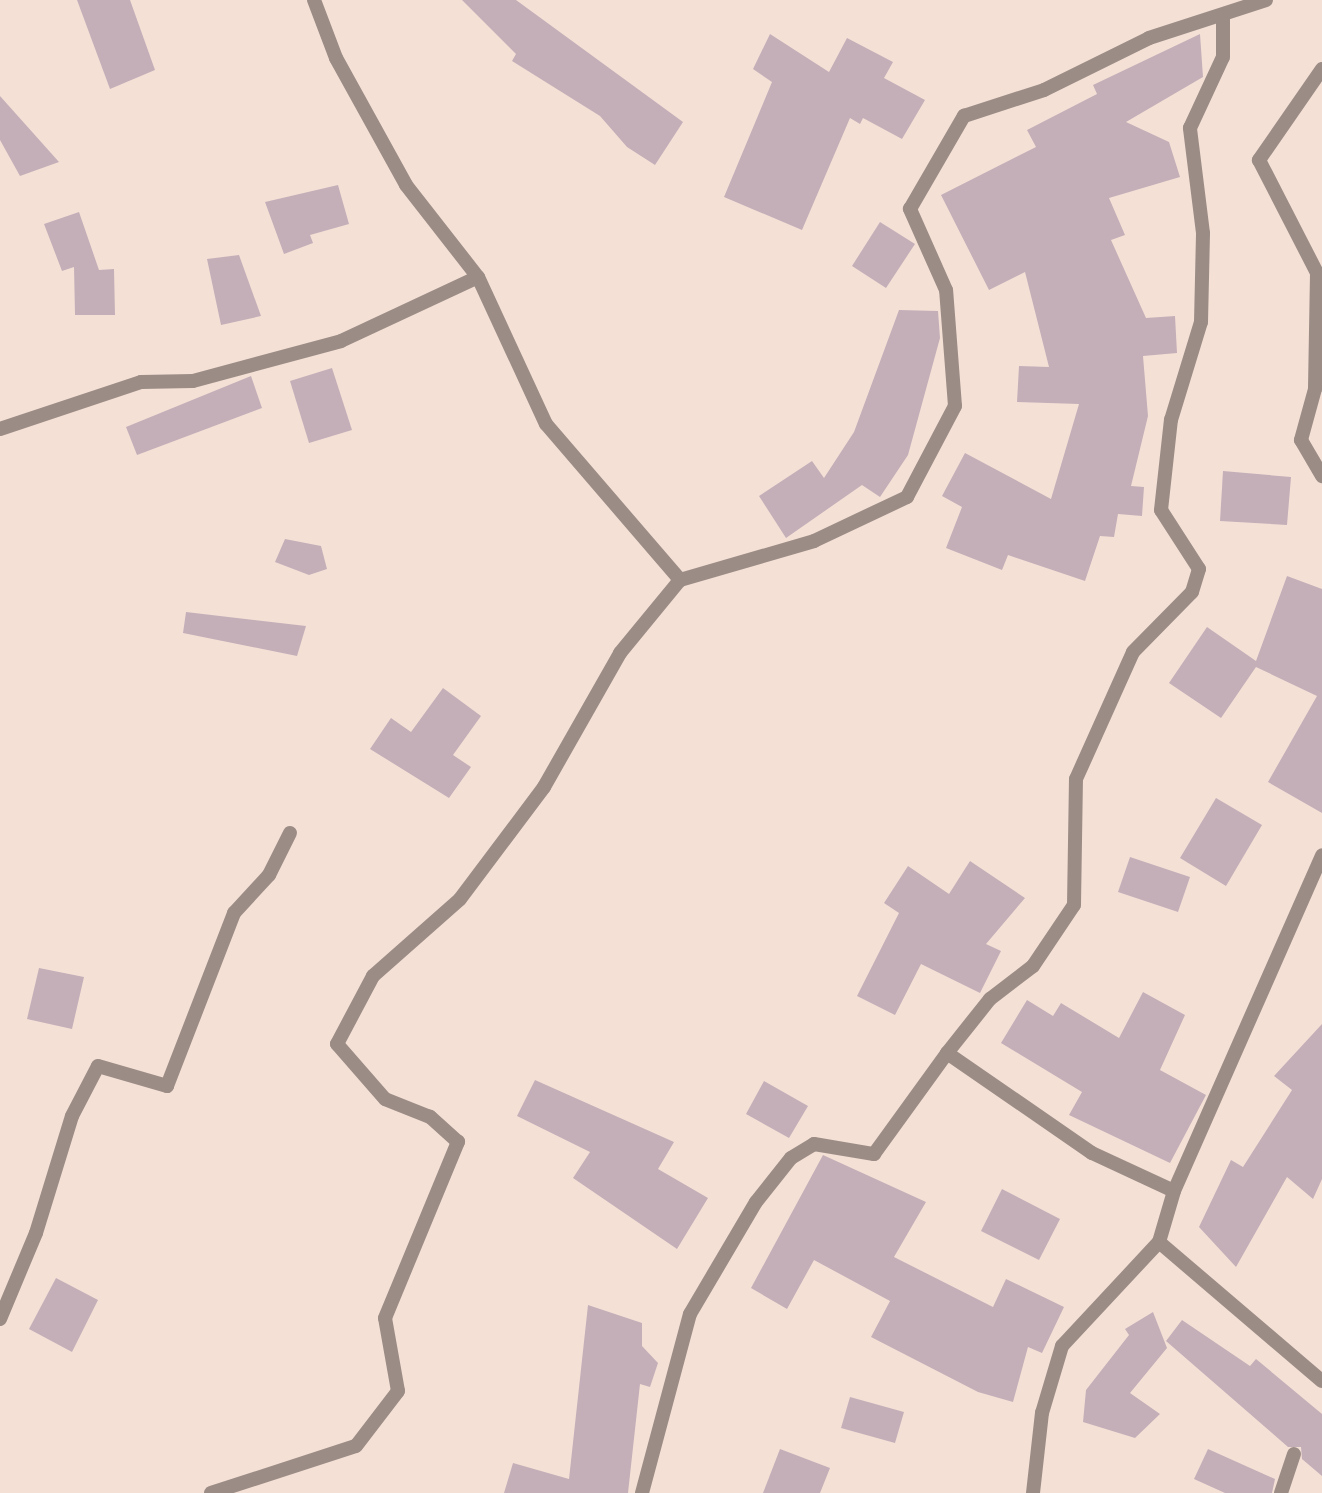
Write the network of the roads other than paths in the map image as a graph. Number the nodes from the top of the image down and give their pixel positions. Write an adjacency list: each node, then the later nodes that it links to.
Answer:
1 (314, 0): 5 (street)
2 (1266, 0): 3 (street)
3 (1223, 16): 8 (street); 11 (street)
4 (1322, 69): 7 (street)
5 (478, 277): 6 (street); 8 (street)
6 (0, 429)
7 (1322, 477)
8 (680, 580): 17 (street)
9 (290, 832): 14 (street)
10 (1322, 855): 12 (street)
11 (947, 1053): 12 (street); 18 (street)
12 (1174, 1191): 13 (street)
13 (1159, 1241): 15 (street); 19 (street)
14 (0, 1319)
15 (1322, 1381)
16 (1294, 1454): 20 (street)
17 (211, 1493)
18 (642, 1493)
19 (1033, 1493)
20 (1281, 1493)

